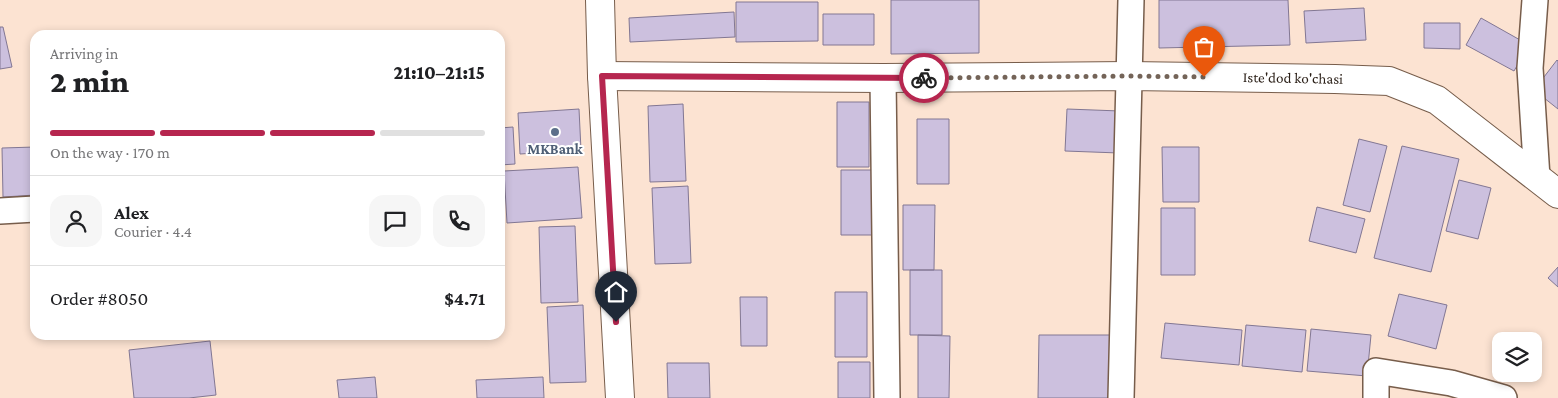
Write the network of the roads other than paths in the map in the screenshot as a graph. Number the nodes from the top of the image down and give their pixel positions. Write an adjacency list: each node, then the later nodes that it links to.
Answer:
1 (600, 0): 4 (street)
2 (1130, 0): 5 (street)
3 (1535, 0): 7 (street)
4 (602, 76): 6 (street, Iste'dod ko'chasi); 11 (street)
5 (1130, 76): 6 (street, Iste'dod ko'chasi); 7 (street, Iste'dod ko'chasi); 13 (street)
6 (884, 78): 12 (street)
7 (1537, 178): 8 (street, Iste'dod ko'chasi)
8 (1558, 194)
9 (30, 208): 10 (street)
10 (0, 211)
11 (620, 398)
12 (887, 398)
13 (1121, 398)
14 (1376, 398): 15 (street)
15 (1504, 398)

